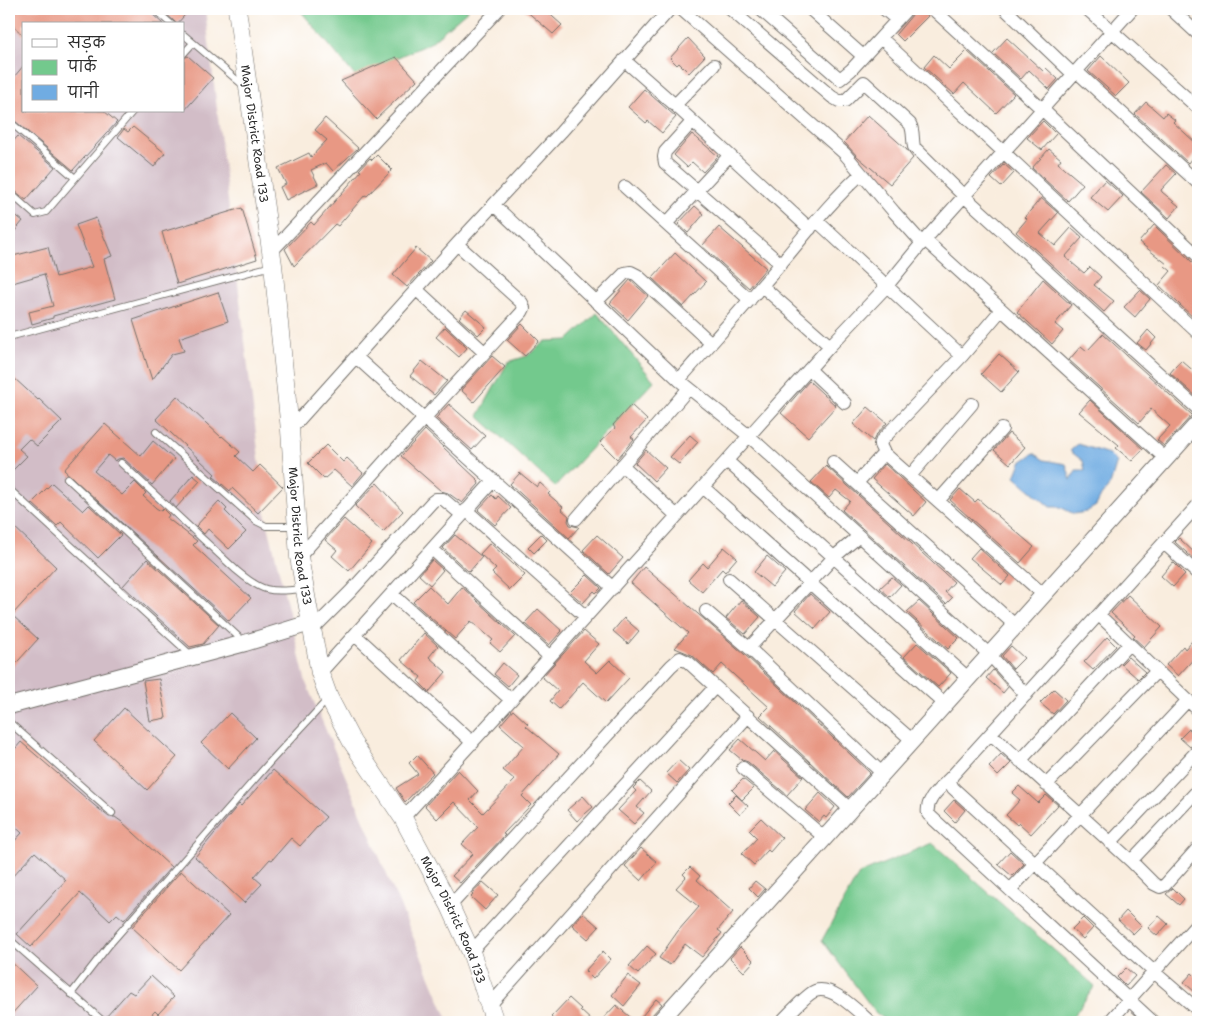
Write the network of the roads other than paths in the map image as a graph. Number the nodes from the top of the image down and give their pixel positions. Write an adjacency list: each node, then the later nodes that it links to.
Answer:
1 (154, 9): 17 (lane)
2 (237, 9): 30 (main road, Major District Road 133)
3 (499, 9): 52 (street)
4 (670, 9): 25 (street)
5 (681, 9): 39 (street)
6 (730, 9): 29 (street)
7 (760, 9): 27 (street)
8 (810, 9): 24 (street)
9 (884, 9): 16 (street)
10 (907, 9): 16 (street)
11 (934, 9): 33 (street)
12 (1005, 9): 28 (street)
13 (1087, 9): 18 (street)
14 (1132, 9): 18 (street)
15 (1171, 9): 19 (street)
16 (897, 20): 21 (street)
17 (169, 22)
18 (1112, 31): 28 (street); 32 (street)
19 (1198, 34)
20 (185, 36): 22 (lane)
21 (881, 38): 24 (street); 37 (street)
22 (193, 43): 23 (lane); 30 (lane)
23 (185, 53)
24 (863, 56): 27 (street)
25 (624, 60): 31 (street); 46 (street)
26 (714, 65): 31 (street)
27 (851, 70): 29 (street)
28 (1075, 72): 33 (street); 41 (street)
29 (864, 82): 45 (street)
30 (247, 88): 52 (main road, Major District Road 133)
31 (675, 105): 36 (street)
32 (1198, 108)
33 (1042, 109): 37 (street); 51 (street)
34 (132, 112): 40 (lane)
35 (9, 121): 40 (lane)
36 (692, 122): 38 (street); 43 (street)
37 (1003, 152): 45 (street); 60 (street)
38 (729, 156): 43 (street); 48 (street)
39 (861, 174): 48 (street); 49 (street)
40 (75, 178): 44 (lane)
41 (1198, 183)
42 (625, 187): 47 (street)
43 (698, 190): 47 (street); 53 (street)
44 (9, 192)
45 (964, 196): 49 (street); 71 (street)
46 (494, 205): 50 (street); 58 (street)
47 (666, 224): 57 (street)
48 (813, 225): 53 (street); 55 (street)
49 (924, 241): 55 (street); 59 (street)
50 (457, 244): 56 (street); 64 (street)
51 (1198, 256)
52 (272, 259): 61 (lane); 75 (main road, Major District Road 133)
53 (781, 264): 54 (street)
54 (762, 286): 57 (street); 63 (street)
55 (886, 287): 63 (street); 66 (street)
56 (416, 289): 64 (street); 65 (street)
57 (750, 300): 62 (street)
58 (596, 302): 62 (street); 68 (street)
59 (1001, 310): 66 (street); 79 (street)
60 (1198, 333)
61 (9, 337)
62 (711, 343): 68 (street)
63 (830, 346): 67 (street)
64 (484, 352): 72 (street)
65 (356, 356): 72 (street); 75 (street)
66 (962, 356): 78 (street)
67 (809, 370): 69 (street); 77 (street)
68 (684, 384): 77 (street); 83 (street)
69 (845, 403)
70 (972, 404): 84 (street)
71 (1198, 409)
72 (425, 418): 86 (street); 100 (street)
73 (1198, 423): 79 (street)
74 (1002, 429): 90 (street)
75 (290, 430): 95 (main road, Major District Road 133)
76 (156, 432): 95 (lane)
77 (749, 436): 80 (street); 96 (street)
78 (884, 453): 84 (street); 87 (street)
79 (1166, 459): 107 (street)
80 (727, 460): 88 (street); 99 (street)
81 (833, 462): 87 (street)
82 (121, 463): 105 (lane)
83 (622, 465): 93 (street); 94 (street)
84 (910, 476): 90 (street)
85 (66, 478): 115 (lane)
86 (494, 480): 92 (street); 104 (street)
87 (857, 483): 112 (street)
88 (704, 487): 93 (street); 103 (street)
89 (9, 488): 119 (lane)
90 (938, 501): 107 (street)
91 (1198, 505): 97 (street)
92 (464, 513): 98 (street); 110 (street); 113 (street)
93 (677, 516): 104 (street)
94 (576, 519)
95 (297, 526): 100 (main road, Major District Road 133)
96 (858, 537): 99 (street); 118 (street)
97 (1164, 543): 101 (street); 109 (street)
98 (432, 549): 106 (street); 120 (street)
99 (834, 556): 103 (street); 123 (street)
100 (299, 557): 105 (main road, Major District Road 133)
101 (1198, 574)
102 (729, 579): 111 (street)
103 (809, 582): 111 (street); 129 (street)
104 (613, 588): 110 (street)
105 (304, 589): 113 (main road, Major District Road 133)
106 (392, 594): 114 (street); 127 (street)
107 (1044, 596): 112 (street)
108 (706, 611): 117 (street)
109 (1099, 615): 116 (street); 125 (street)
110 (586, 617): 120 (street)
111 (776, 620): 117 (street); 135 (street)
112 (1016, 626): 118 (street)
113 (310, 627): 115 (street); 122 (main road, Major District Road 133)
114 (355, 635): 122 (street); 136 (street)
115 (245, 643): 119 (street)
116 (1129, 644): 121 (street); 138 (street)
117 (749, 648): 140 (street)
118 (990, 655): 123 (street); 125 (street)
119 (192, 657): 130 (street)
120 (550, 657): 127 (street)
121 (1157, 671): 128 (street); 142 (street)
122 (320, 672): 126 (main road, Major District Road 133)
123 (968, 678): 129 (street)
124 (715, 687): 132 (street); 154 (street); 157 (street)
125 (1026, 695): 134 (street)
126 (329, 698): 147 (main road, Major District Road 133); 159 (lane)
127 (511, 700): 136 (street)
128 (1188, 700): 131 (street); 146 (street)
129 (946, 704): 135 (street)
130 (9, 706)
131 (1198, 710)
132 (748, 716): 144 (street); 162 (street)
133 (9, 722): 145 (lane)
134 (991, 734): 138 (street); 141 (street)
135 (913, 741): 140 (street)
136 (473, 743): 147 (street)
137 (1198, 750): 149 (street)
138 (1020, 760): 142 (street)
139 (743, 768): 148 (street)
140 (883, 774): 144 (street)
141 (952, 776): 152 (street); 153 (street)
142 (1046, 785): 146 (street)
143 (1198, 790): 151 (street)
144 (851, 810): 148 (street)
145 (112, 813)
146 (1079, 815): 149 (street); 152 (street)
147 (402, 818): 154 (main road, Major District Road 133)
148 (825, 838): 164 (street)
149 (1110, 843): 151 (street)
150 (1198, 848): 151 (street)
151 (1131, 861)
152 (1035, 863): 153 (street); 158 (street)
153 (1010, 890): 160 (street)
154 (450, 906): 157 (main road, Major District Road 133)
155 (1198, 923): 158 (street)
156 (9, 938): 159 (lane)
157 (471, 952): 162 (main road, Major District Road 133)
158 (1154, 972): 160 (street); 161 (street)
159 (71, 994): 163 (lane)
160 (1130, 999): 167 (street); 168 (street)
161 (1198, 1010)
162 (492, 1014)
163 (104, 1022)
164 (659, 1022)
165 (781, 1022): 166 (street)
166 (870, 1022)
167 (1109, 1022)
168 (1153, 1022)

